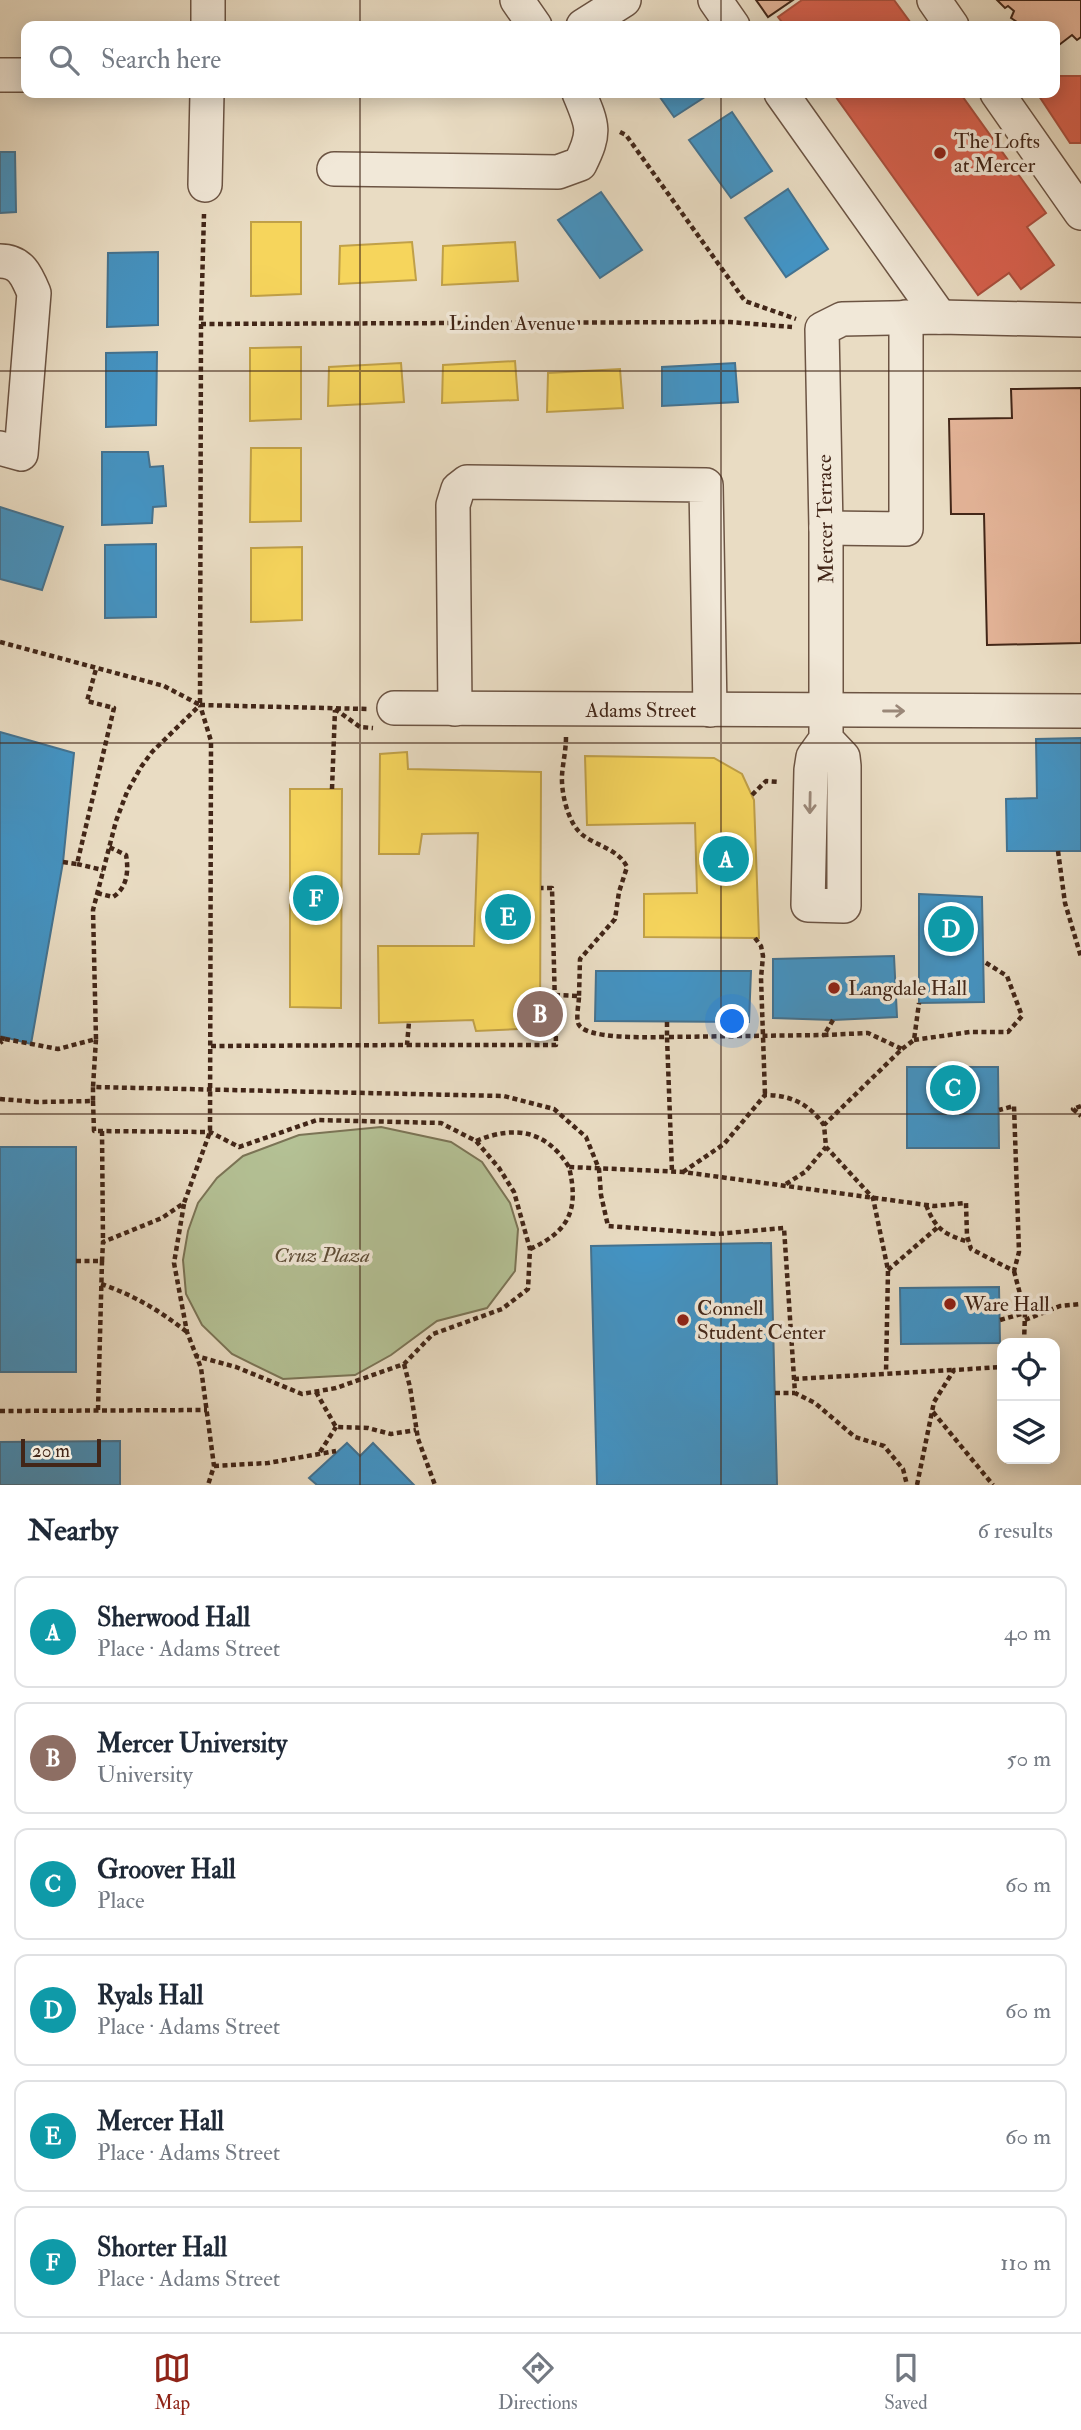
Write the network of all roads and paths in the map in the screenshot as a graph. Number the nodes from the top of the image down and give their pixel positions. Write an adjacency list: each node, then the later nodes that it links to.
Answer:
1 (208, 0): 6 (street)
2 (517, 0): 7 (street)
3 (624, 0): 8 (street)
4 (715, 0): 9 (street)
5 (934, 0): 10 (street)
6 (208, 21)
7 (532, 21)
8 (591, 21)
9 (730, 21)
10 (949, 21)
11 (0, 75): 12 (street)
12 (21, 75)
13 (207, 98): 18 (street)
14 (785, 98): 22 (street)
15 (1000, 98): 19 (street)
16 (584, 104): 17 (street); 25 (path)
17 (334, 169)
18 (205, 185): 24 (path)
19 (1081, 213)
20 (0, 261): 26 (street)
21 (906, 317): 22 (street); 25 (street); 27 (street)
22 (940, 317): 23 (street)
23 (1081, 320)
24 (201, 324): 25 (path, Linden Avenue); 30 (path)
25 (822, 328): 27 (street, Mercer Terrace)
26 (0, 449)
27 (826, 528): 36 (street, Mercer Terrace)
28 (0, 642): 29 (path)
29 (96, 669): 30 (path); 44 (path)
30 (200, 705): 32 (path); 41 (path); 64 (path)
31 (394, 708): 32 (path); 33 (street, Adams Street)
32 (335, 709): 39 (path)
33 (455, 709): 34 (street, Adams Street); 34 (street)
34 (710, 710): 36 (street, Adams Street)
35 (1081, 711): 36 (street, Adams Street, one-way to 35)
36 (826, 724)
37 (566, 729): 52 (path)
38 (780, 782): 40 (path)
39 (332, 789)
40 (752, 795)
41 (109, 847): 45 (path); 47 (path)
42 (1058, 851): 49 (path)
43 (64, 862): 44 (path)
44 (77, 864): 45 (path)
45 (103, 870): 47 (path)
46 (541, 888): 51 (path)
47 (97, 893): 60 (path)
48 (755, 938): 58 (path)
49 (1081, 955)
50 (983, 961): 62 (path)
51 (555, 995): 52 (path); 63 (path)
52 (579, 996): 59 (path)
53 (919, 1003): 62 (path)
54 (833, 1020): 57 (path)
55 (409, 1022): 63 (path)
56 (667, 1022): 59 (path)
57 (824, 1035): 58 (path); 65 (path)
58 (762, 1036): 59 (path); 68 (path)
59 (667, 1037): 81 (path)
60 (96, 1039): 61 (path); 66 (path)
61 (2, 1040)
62 (914, 1040): 65 (path)
63 (407, 1045): 64 (path)
64 (211, 1046): 67 (path)
65 (902, 1049): 74 (path)
66 (93, 1087): 67 (path); 70 (path)
67 (210, 1091): 76 (path); 80 (path)
68 (765, 1095): 74 (path); 82 (path)
69 (0, 1099): 70 (path)
70 (93, 1101): 75 (path)
71 (1081, 1106): 73 (path)
72 (999, 1110): 94 (path)
73 (1081, 1116)
74 (824, 1125): 78 (path)
75 (102, 1131): 76 (path); 88 (path)
76 (210, 1132): 77 (path); 85 (path)
77 (476, 1142): 79 (path); 90 (path)
78 (826, 1147): 83 (path); 84 (path)
79 (569, 1167): 80 (path); 90 (path)
80 (598, 1169): 81 (path); 107 (path)
81 (672, 1172): 82 (path)
82 (683, 1172): 83 (path)
83 (785, 1185): 84 (path)
84 (873, 1198): 86 (path); 93 (path)
85 (184, 1203): 88 (path); 100 (path)
86 (926, 1205): 87 (path); 89 (path)
87 (939, 1227): 89 (path); 93 (path)
88 (103, 1242): 92 (path)
89 (969, 1242): 94 (path)
90 (530, 1250): 103 (path)
91 (76, 1261): 92 (path)
92 (102, 1261): 95 (path)
93 (888, 1270): 106 (path)
94 (1014, 1271): 97 (path)
95 (101, 1284): 100 (path); 113 (path)
96 (1081, 1304): 99 (path)
97 (1025, 1313): 98 (path); 99 (path)
98 (1000, 1320)
99 (1025, 1320): 101 (path)
100 (187, 1332): 102 (path)
101 (1024, 1338)
102 (196, 1356): 108 (path); 111 (path)
103 (404, 1364): 108 (path); 116 (path)
104 (997, 1367): 105 (path)
105 (954, 1370): 106 (path); 114 (path)
106 (886, 1373): 107 (path)
107 (794, 1379): 110 (path)
108 (316, 1392): 115 (path)
109 (775, 1393): 110 (path)
110 (795, 1393): 122 (path)
111 (206, 1410): 113 (path); 119 (path)
112 (0, 1411): 113 (path)
113 (98, 1411)
114 (933, 1412): 123 (path); 124 (path)
115 (336, 1427): 116 (path); 118 (path)
116 (416, 1430): 121 (path)
117 (336, 1451): 118 (path)
118 (319, 1453): 119 (path)
119 (214, 1466): 120 (path)
120 (208, 1485)
121 (435, 1485)
122 (907, 1485)
123 (917, 1485)
124 (993, 1485)

